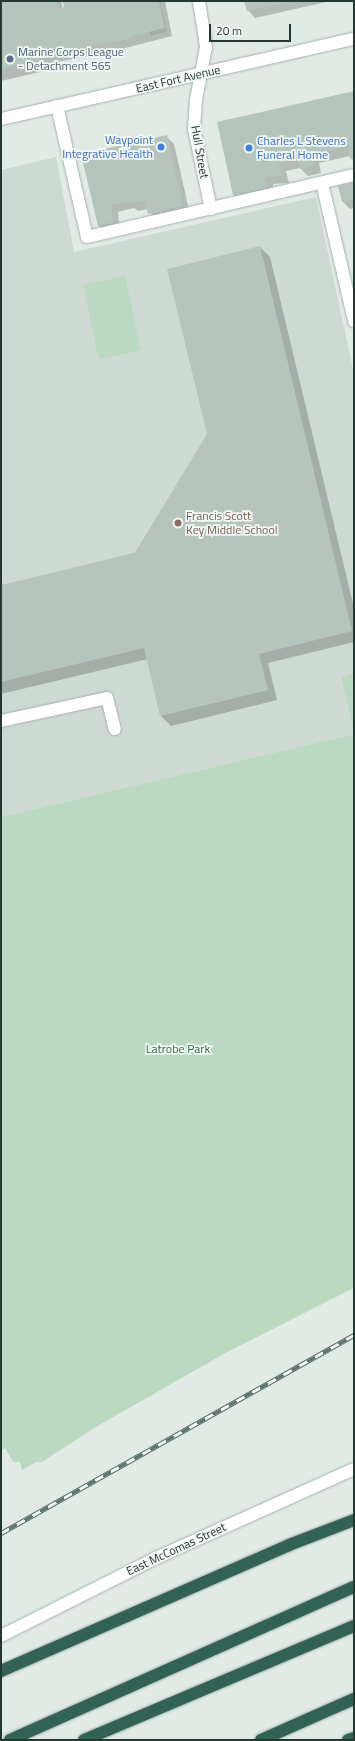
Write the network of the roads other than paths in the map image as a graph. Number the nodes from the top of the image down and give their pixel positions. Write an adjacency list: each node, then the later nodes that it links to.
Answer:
1 (199, 1): 3 (street, Hull Street)
2 (354, 39): 3 (street, East Fort Avenue)
3 (203, 73): 4 (street, East Fort Avenue); 8 (street, Hull Street)
4 (57, 106): 5 (street, East Fort Avenue); 8 (street)
5 (1, 119)
6 (354, 176): 7 (street)
7 (322, 183): 8 (street); 9 (street)
8 (210, 209)
9 (354, 321)
10 (1, 721): 11 (street)
11 (115, 729)
12 (354, 1469): 16 (street, East McComas Street)
13 (354, 1520): 17 (highway)
14 (354, 1587): 20 (highway)
15 (354, 1626): 21 (highway)
16 (1, 1636)
17 (1, 1671)
18 (354, 1699): 22 (highway)
19 (354, 1738): 23 (highway)
20 (10, 1740)
21 (84, 1740)
22 (261, 1740)
23 (348, 1740)

